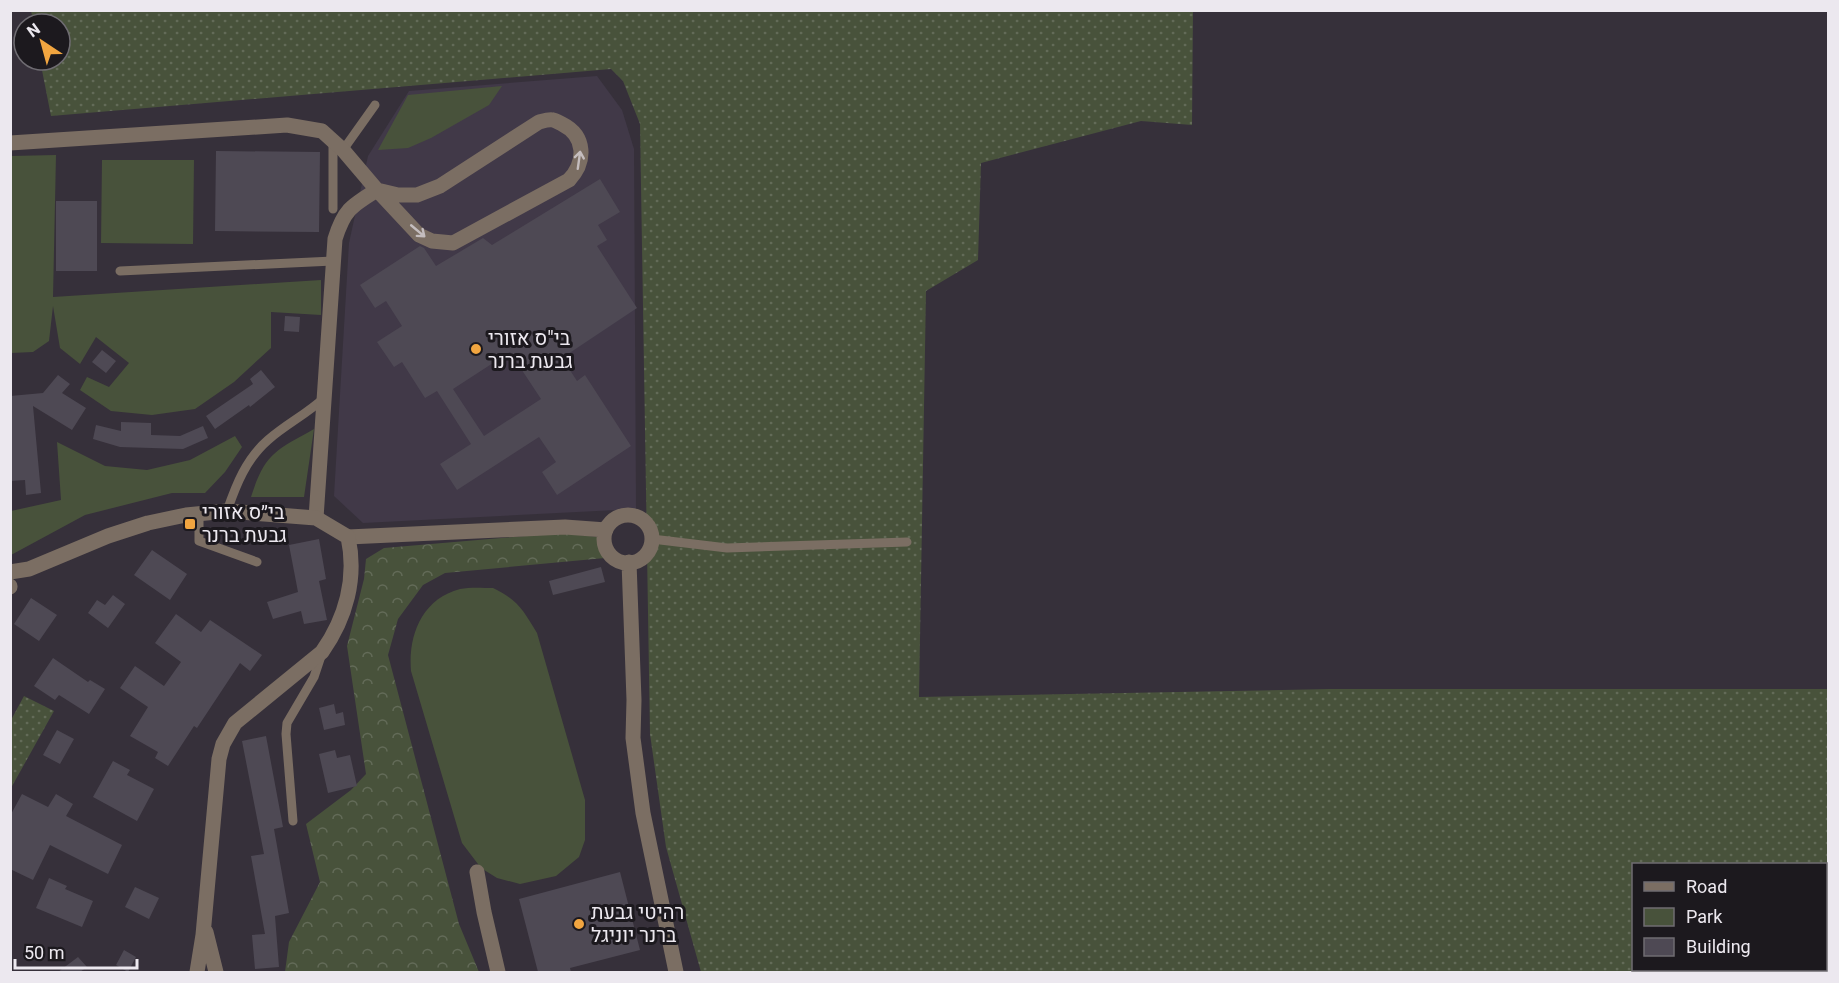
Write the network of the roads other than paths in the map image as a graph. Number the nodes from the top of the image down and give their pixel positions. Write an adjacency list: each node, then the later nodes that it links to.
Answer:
1 (375, 105): 3 (lane)
2 (10, 143): 3 (street)
3 (338, 144): 4 (street); 5 (lane)
4 (377, 190): 4 (street, one-way to 4); 6 (street)
5 (333, 209)
6 (333, 261): 7 (lane); 8 (street)
7 (120, 271)
8 (324, 398): 9 (lane); 11 (street)
9 (227, 511): 10 (street); 11 (street)
10 (199, 514): 16 (lane); 18 (street)
11 (316, 518): 13 (street)
12 (606, 530): 13 (street); 14 (street); 17 (street)
13 (348, 537): 19 (street)
14 (652, 538): 15 (lane); 17 (street)
15 (907, 542)
16 (257, 562)
17 (629, 562): 26 (street)
18 (10, 572)
19 (322, 652): 20 (lane); 22 (street)
20 (293, 821)
21 (477, 872): 25 (street)
22 (204, 922): 23 (street); 24 (street)
23 (197, 972)
24 (216, 972)
25 (498, 972)
26 (676, 972)

